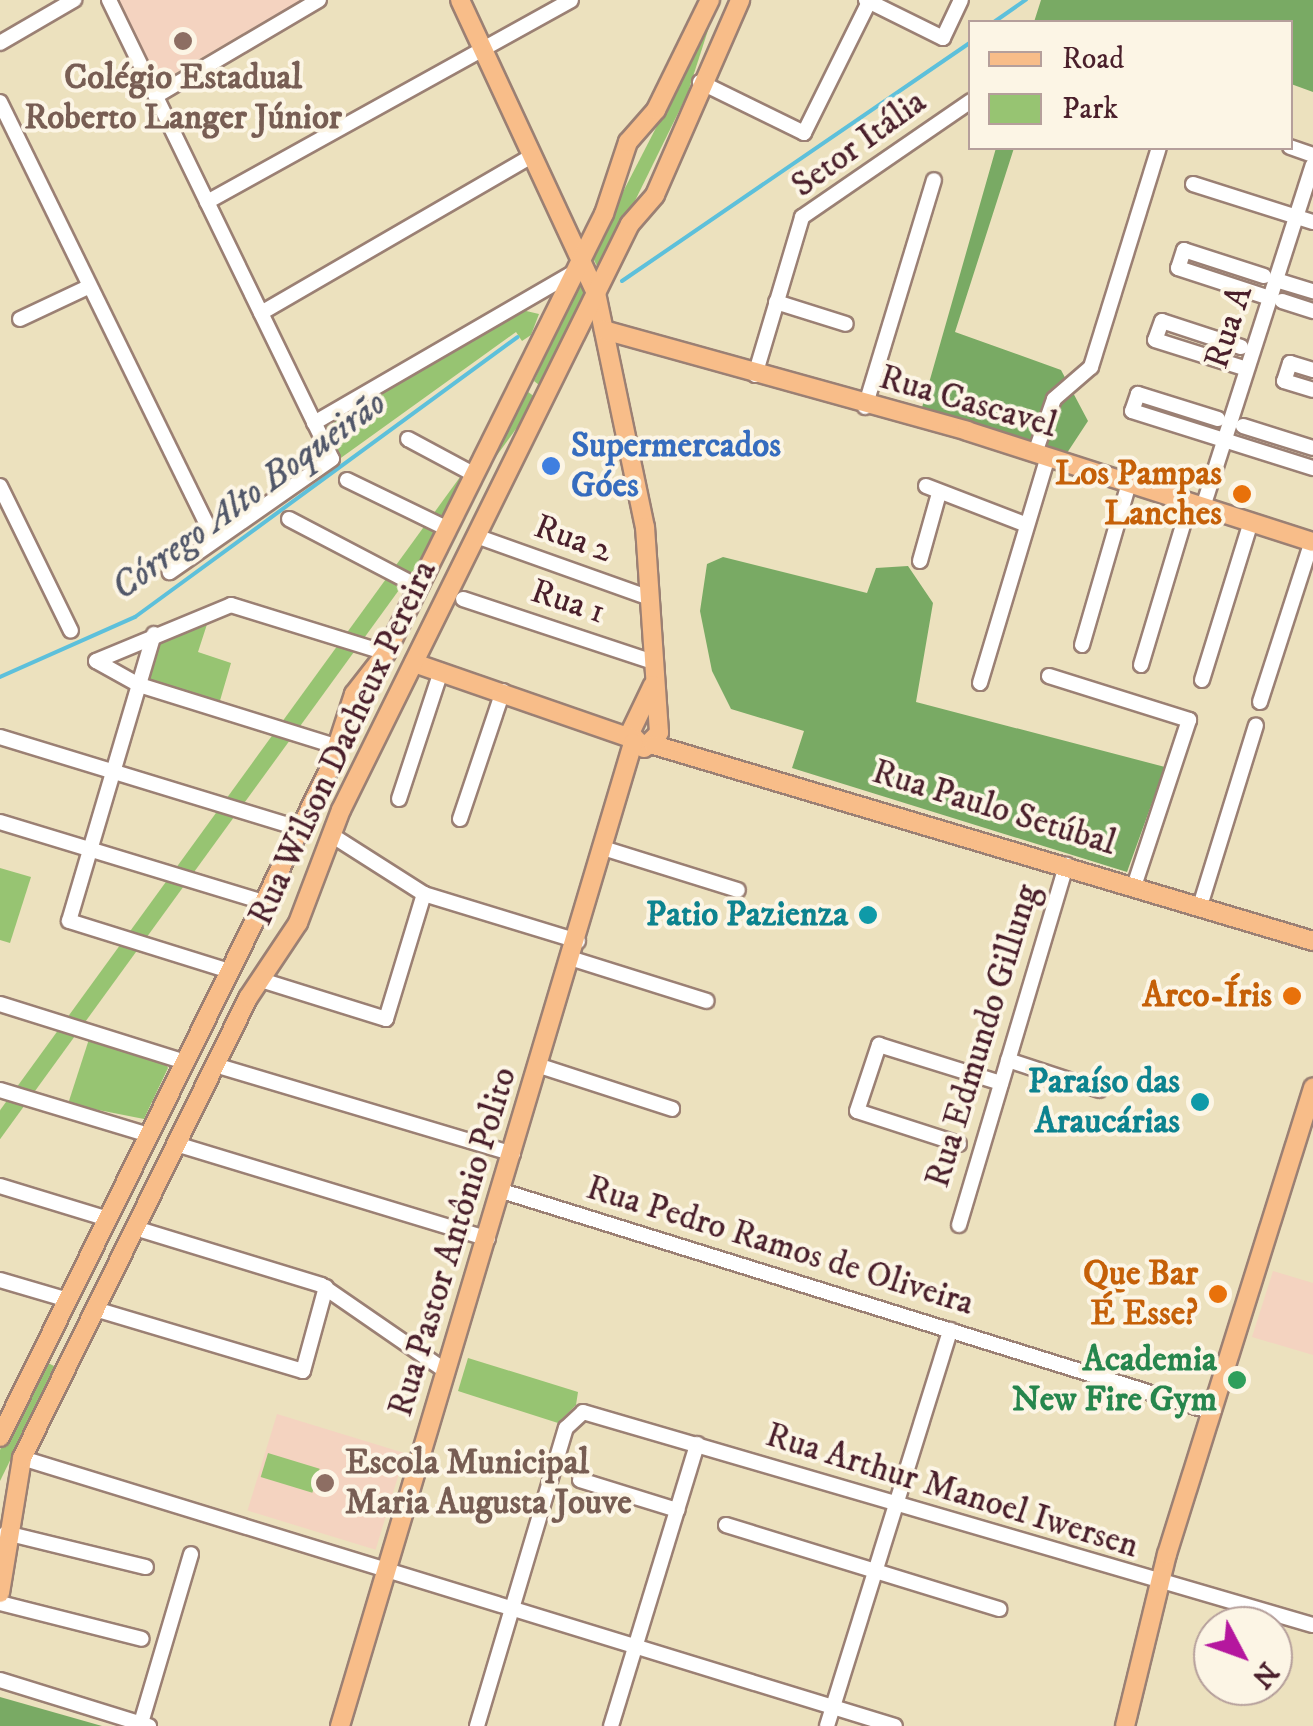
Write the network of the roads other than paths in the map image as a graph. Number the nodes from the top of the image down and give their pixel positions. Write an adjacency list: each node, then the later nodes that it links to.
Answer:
1 (74, 0): 13 (street)
2 (109, 0): 15 (street)
3 (319, 0): 15 (street)
4 (460, 0): 12 (main road, Rua Pastor Antônio Polito)
5 (570, 0): 12 (street)
6 (710, 0): 10 (main road, Rua Wilson Dacheux Pereira)
7 (740, 0): 11 (main road, Rua Wilson Dacheux Pereira)
8 (868, 0): 9 (street); 14 (street)
9 (961, 0)
10 (701, 18): 11 (main road); 27 (main road, Rua Wilson Dacheux Pereira)
11 (725, 31): 14 (main road, Rua Wilson Dacheux Pereira)
12 (481, 43): 19 (main road, Rua Pastor Antônio Polito); 23 (street)
13 (0, 44)
14 (700, 82): 35 (main road, Rua Wilson Dacheux Pereira)
15 (156, 96): 23 (street)
16 (0, 102): 32 (street)
17 (968, 102): 37 (street, Setor Itália)
18 (1157, 150): 66 (street)
19 (534, 155): 26 (main road, Rua Pastor Antônio Polito); 40 (street)
20 (1313, 166): 24 (street, Rua A)
21 (934, 180): 55 (street)
22 (1194, 184): 24 (street)
23 (207, 202): 40 (street)
24 (1297, 216): 25 (street); 30 (street, Rua A)
25 (1313, 222)
26 (568, 226): 27 (main road); 28 (main road, Rua Pastor Antônio Polito)
27 (598, 226): 28 (main road, Rua Wilson Dacheux Pereira)
28 (580, 264): 35 (main road, Rua Pastor Antônio Polito); 38 (street); 43 (main road, Rua Wilson Dacheux Pereira)
29 (1241, 268): 30 (street); 33 (street); 33 (street)
30 (1270, 278): 31 (street); 36 (street, Rua A)
31 (1292, 285): 34 (street); 39 (street)
32 (90, 286): 41 (street); 80 (street)
33 (1252, 292): 36 (street)
34 (1313, 292)
35 (596, 293): 44 (main road, Rua Pastor Antônio Polito); 45 (main road, Rua Wilson Dacheux Pereira)
36 (1276, 300): 39 (street); 49 (street, Rua A)
37 (776, 302): 42 (street); 52 (street, Setor Itália)
38 (523, 303): 43 (street); 58 (street)
39 (1309, 310)
40 (261, 313): 58 (street)
41 (20, 320)
42 (846, 324)
43 (549, 325): 51 (main road, Rua Wilson Dacheux Pereira)
44 (605, 336): 45 (main road, Rua Cascavel); 52 (main road, Rua Cascavel); 85 (main road, Rua Pastor Antônio Polito)
45 (574, 338): 53 (main road, Rua Wilson Dacheux Pereira)
46 (1217, 339): 47 (street); 48 (street); 48 (street)
47 (1241, 347)
48 (1225, 362): 49 (street)
49 (1247, 369): 63 (street, Rua A)
50 (1313, 370): 54 (street)
51 (526, 373): 53 (main road); 68 (main road, Rua Wilson Dacheux Pereira)
52 (755, 374): 55 (main road, Rua Cascavel)
53 (550, 385): 79 (main road, Rua Wilson Dacheux Pereira)
54 (1313, 390)
55 (865, 407): 66 (main road, Rua Cascavel)
56 (1201, 414): 57 (street); 61 (street); 61 (street)
57 (1218, 419)
58 (314, 423): 80 (street)
59 (1243, 426): 60 (street)
60 (1261, 432): 64 (street); 65 (street)
61 (1208, 434): 63 (street)
62 (408, 439): 68 (street)
63 (1225, 440): 64 (street); 74 (street, Rua A)
64 (1242, 446): 67 (street)
65 (1313, 448)
66 (1041, 455): 70 (main road, Rua Cascavel); 77 (street)
67 (1313, 468)
68 (475, 475): 78 (main road, Rua Wilson Dacheux Pereira)
69 (347, 480): 78 (street)
70 (1129, 483): 74 (main road, Rua Cascavel); 89 (street)
71 (0, 486): 87 (street)
72 (926, 486): 73 (street)
73 (938, 497): 77 (street); 82 (street)
74 (1196, 504): 76 (main road, Rua Cascavel); 93 (street, Rua A)
75 (290, 518): 84 (street)
76 (1250, 522): 81 (main road, Rua Cascavel); 96 (street)
77 (1027, 525): 97 (street)
78 (448, 529): 84 (main road, Rua Wilson Dacheux Pereira)
79 (476, 536): 85 (street, Rua 2); 91 (main road, Rua Wilson Dacheux Pereira)
80 (214, 538): 83 (street)
81 (1312, 542): 100 (street)
82 (920, 561)
83 (170, 572)
84 (420, 586): 90 (main road, Rua Wilson Dacheux Pereira)
85 (650, 598): 92 (main road, Rua Pastor Antônio Polito)
86 (463, 599): 92 (street, Rua 1)
87 (71, 632)
88 (154, 634): 90 (street); 98 (street); 98 (street)
89 (1082, 645)
90 (386, 654): 104 (main road, Rua Wilson Dacheux Pereira)
91 (414, 662): 94 (main road, Rua Paulo Setúbal); 110 (main road, Rua Wilson Dacheux Pereira)
92 (653, 662): 102 (main road, Rua Pastor Antônio Polito)
93 (1140, 664)
94 (441, 671): 99 (main road, Rua Paulo Setúbal); 106 (street)
95 (1048, 676): 114 (street)
96 (1202, 680)
97 (980, 683)
98 (138, 685): 104 (street); 105 (street)
99 (503, 691): 102 (main road, Rua Paulo Setúbal); 107 (street)
100 (1260, 702)
101 (1256, 725): 118 (street)
102 (642, 735): 112 (main road, Rua Pastor Antônio Polito); 113 (main road, Rua Paulo Setúbal)
103 (0, 736): 105 (street)
104 (335, 746): 109 (main road, Rua Wilson Dacheux Pereira)
105 (113, 771): 109 (street); 111 (street)
106 (399, 798)
107 (460, 819)
108 (0, 822): 111 (street)
109 (300, 829): 117 (main road, Rua Wilson Dacheux Pereira)
110 (333, 836): 116 (street); 122 (main road, Rua Wilson Dacheux Pereira)
111 (90, 849): 117 (street); 121 (street)
112 (606, 849): 115 (street); 120 (main road, Rua Pastor Antônio Polito)
113 (1066, 864): 114 (main road, Rua Paulo Setúbal); 125 (street, Rua Edmundo Gillung)
114 (1134, 886): 118 (main road, Rua Paulo Setúbal)
115 (738, 890)
116 (424, 894): 120 (street); 122 (street)
117 (264, 902): 121 (main road, Rua Wilson Dacheux Pereira)
118 (1200, 906): 119 (main road, Rua Paulo Setúbal)
119 (1313, 941)
120 (575, 950): 123 (street); 128 (main road, Rua Pastor Antônio Polito)
121 (230, 971): 126 (main road, Rua Wilson Dacheux Pereira)
122 (261, 980): 127 (main road, Rua Wilson Dacheux Pereira)
123 (708, 1001)
124 (0, 1004): 126 (street)
125 (1008, 1060): 129 (street, Rua Edmundo Gillung); 132 (street)
126 (185, 1062): 134 (main road, Rua Wilson Dacheux Pereira)
127 (215, 1065): 135 (main road, Rua Wilson Dacheux Pereira); 137 (street)
128 (540, 1066): 133 (street); 137 (main road, Rua Pastor Antônio Polito)
129 (1001, 1083): 136 (street); 143 (street, Rua Edmundo Gillung)
130 (1313, 1087): 154 (main road)
131 (0, 1090): 134 (street)
132 (1099, 1090)
133 (672, 1109)
134 (149, 1135): 138 (main road, Rua Wilson Dacheux Pereira)
135 (176, 1144): 140 (main road, Rua Wilson Dacheux Pereira); 145 (street)
136 (959, 1144)
137 (514, 1154): 141 (main road, Rua Pastor Antônio Polito)
138 (128, 1179): 140 (main road); 142 (main road, Rua Wilson Dacheux Pereira)
139 (0, 1186): 142 (street)
140 (153, 1192): 144 (main road, Rua Wilson Dacheux Pereira)
141 (502, 1192): 145 (main road, Rua Pastor Antônio Polito); 150 (street, Rua Pedro Ramos de Oliveira)
142 (108, 1219): 148 (main road, Rua Wilson Dacheux Pereira)
143 (958, 1225)
144 (135, 1228): 147 (street); 149 (main road, Rua Wilson Dacheux Pereira)
145 (488, 1238): 153 (main road, Rua Pastor Antônio Polito)
146 (0, 1280): 148 (street)
147 (326, 1287): 149 (street); 153 (street)
148 (68, 1300): 151 (main road, Rua Wilson Dacheux Pereira)
149 (95, 1308): 152 (main road, Rua Wilson Dacheux Pereira)
150 (950, 1330): 154 (street, Rua Pedro Ramos de Oliveira); 159 (street)
151 (41, 1355): 152 (main road); 155 (main road, Rua Wilson Dacheux Pereira)
152 (64, 1371): 157 (main road, Rua Wilson Dacheux Pereira)
153 (447, 1372): 165 (main road, Rua Pastor Antônio Polito)
154 (1212, 1412): 167 (main road)
155 (0, 1437)
156 (697, 1444): 159 (street, Rua Arthur Manoel Iwersen); 160 (street); 170 (street, Rua Arthur Manoel Iwersen)
157 (22, 1458): 162 (main road, Rua Wilson Dacheux Pereira); 165 (street)
158 (580, 1480): 160 (street)
159 (895, 1505): 166 (street); 167 (street, Rua Arthur Manoel Iwersen)
160 (677, 1510): 174 (street)
161 (726, 1525): 166 (street)
162 (6, 1534): 164 (street); 168 (main road, Rua Wilson Dacheux Pereira)
163 (191, 1554): 177 (street)
164 (146, 1567)
165 (387, 1570): 170 (street); 178 (main road, Rua Pastor Antônio Polito)
166 (875, 1571): 171 (street); 176 (street)
167 (1160, 1582): 172 (street, Rua Arthur Manoel Iwersen); 183 (main road)
168 (0, 1593)
169 (0, 1603): 173 (street)
170 (512, 1608): 174 (street); 179 (street)
171 (999, 1609)
172 (1313, 1625)
173 (142, 1639)
174 (635, 1646): 176 (street); 180 (street)
175 (0, 1680): 177 (street)
176 (832, 1706): 181 (street); 182 (street)
177 (146, 1725)
178 (340, 1726)
179 (477, 1726)
180 (611, 1726)
181 (826, 1726)
182 (895, 1726)
183 (1125, 1726)

